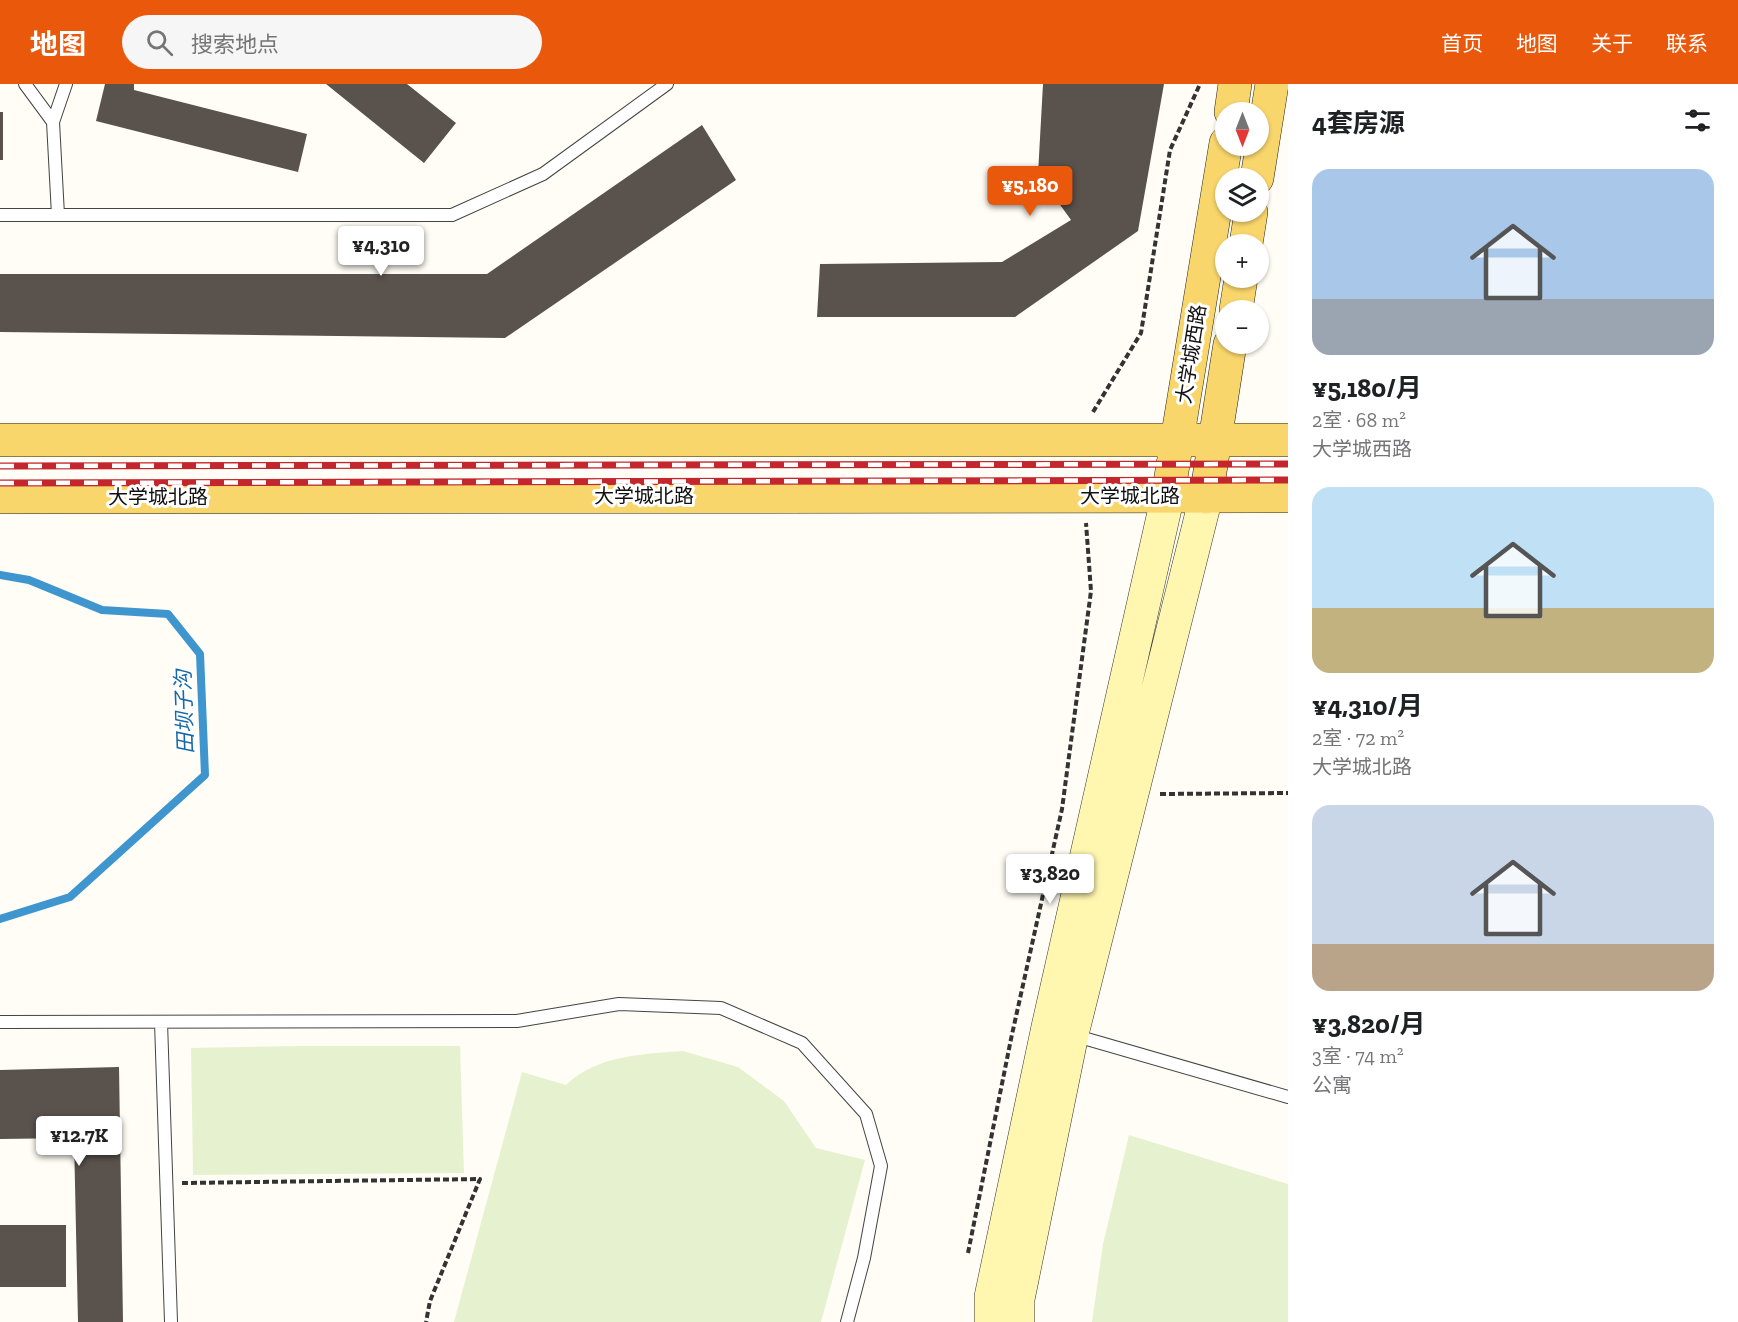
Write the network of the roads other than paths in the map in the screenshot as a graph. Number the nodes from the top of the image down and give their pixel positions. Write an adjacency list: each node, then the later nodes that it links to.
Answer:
1 (25, 84): 7 (lane)
2 (66, 84): 7 (lane)
3 (668, 84): 11 (lane)
4 (1235, 84): 6 (main road)
5 (1272, 84): 9 (main road)
6 (1232, 102)
7 (53, 122): 11 (lane)
8 (1224, 156): 14 (main road, 大学城西路)
9 (1259, 168)
10 (0, 215): 11 (lane)
11 (58, 215)
12 (1228, 354): 16 (main road, 大学城西路)
13 (0, 440): 14 (main road)
14 (1177, 440): 16 (main road); 17 (main road, 大学城西路)
15 (1288, 440): 16 (main road)
16 (1215, 441): 20 (main road, 大学城西路)
17 (1168, 495): 19 (main road, 大学城北路); 20 (main road, 大学城北路); 23 (street)
18 (1288, 496): 20 (main road, 大学城北路)
19 (0, 497)
20 (1206, 497): 23 (street)
21 (0, 1022): 22 (lane)
22 (161, 1022): 25 (lane); 26 (lane)
23 (1060, 1031): 24 (lane); 27 (street); 28 (street)
24 (1288, 1097)
25 (171, 1322)
26 (847, 1322)
27 (991, 1322)
28 (1018, 1322)

